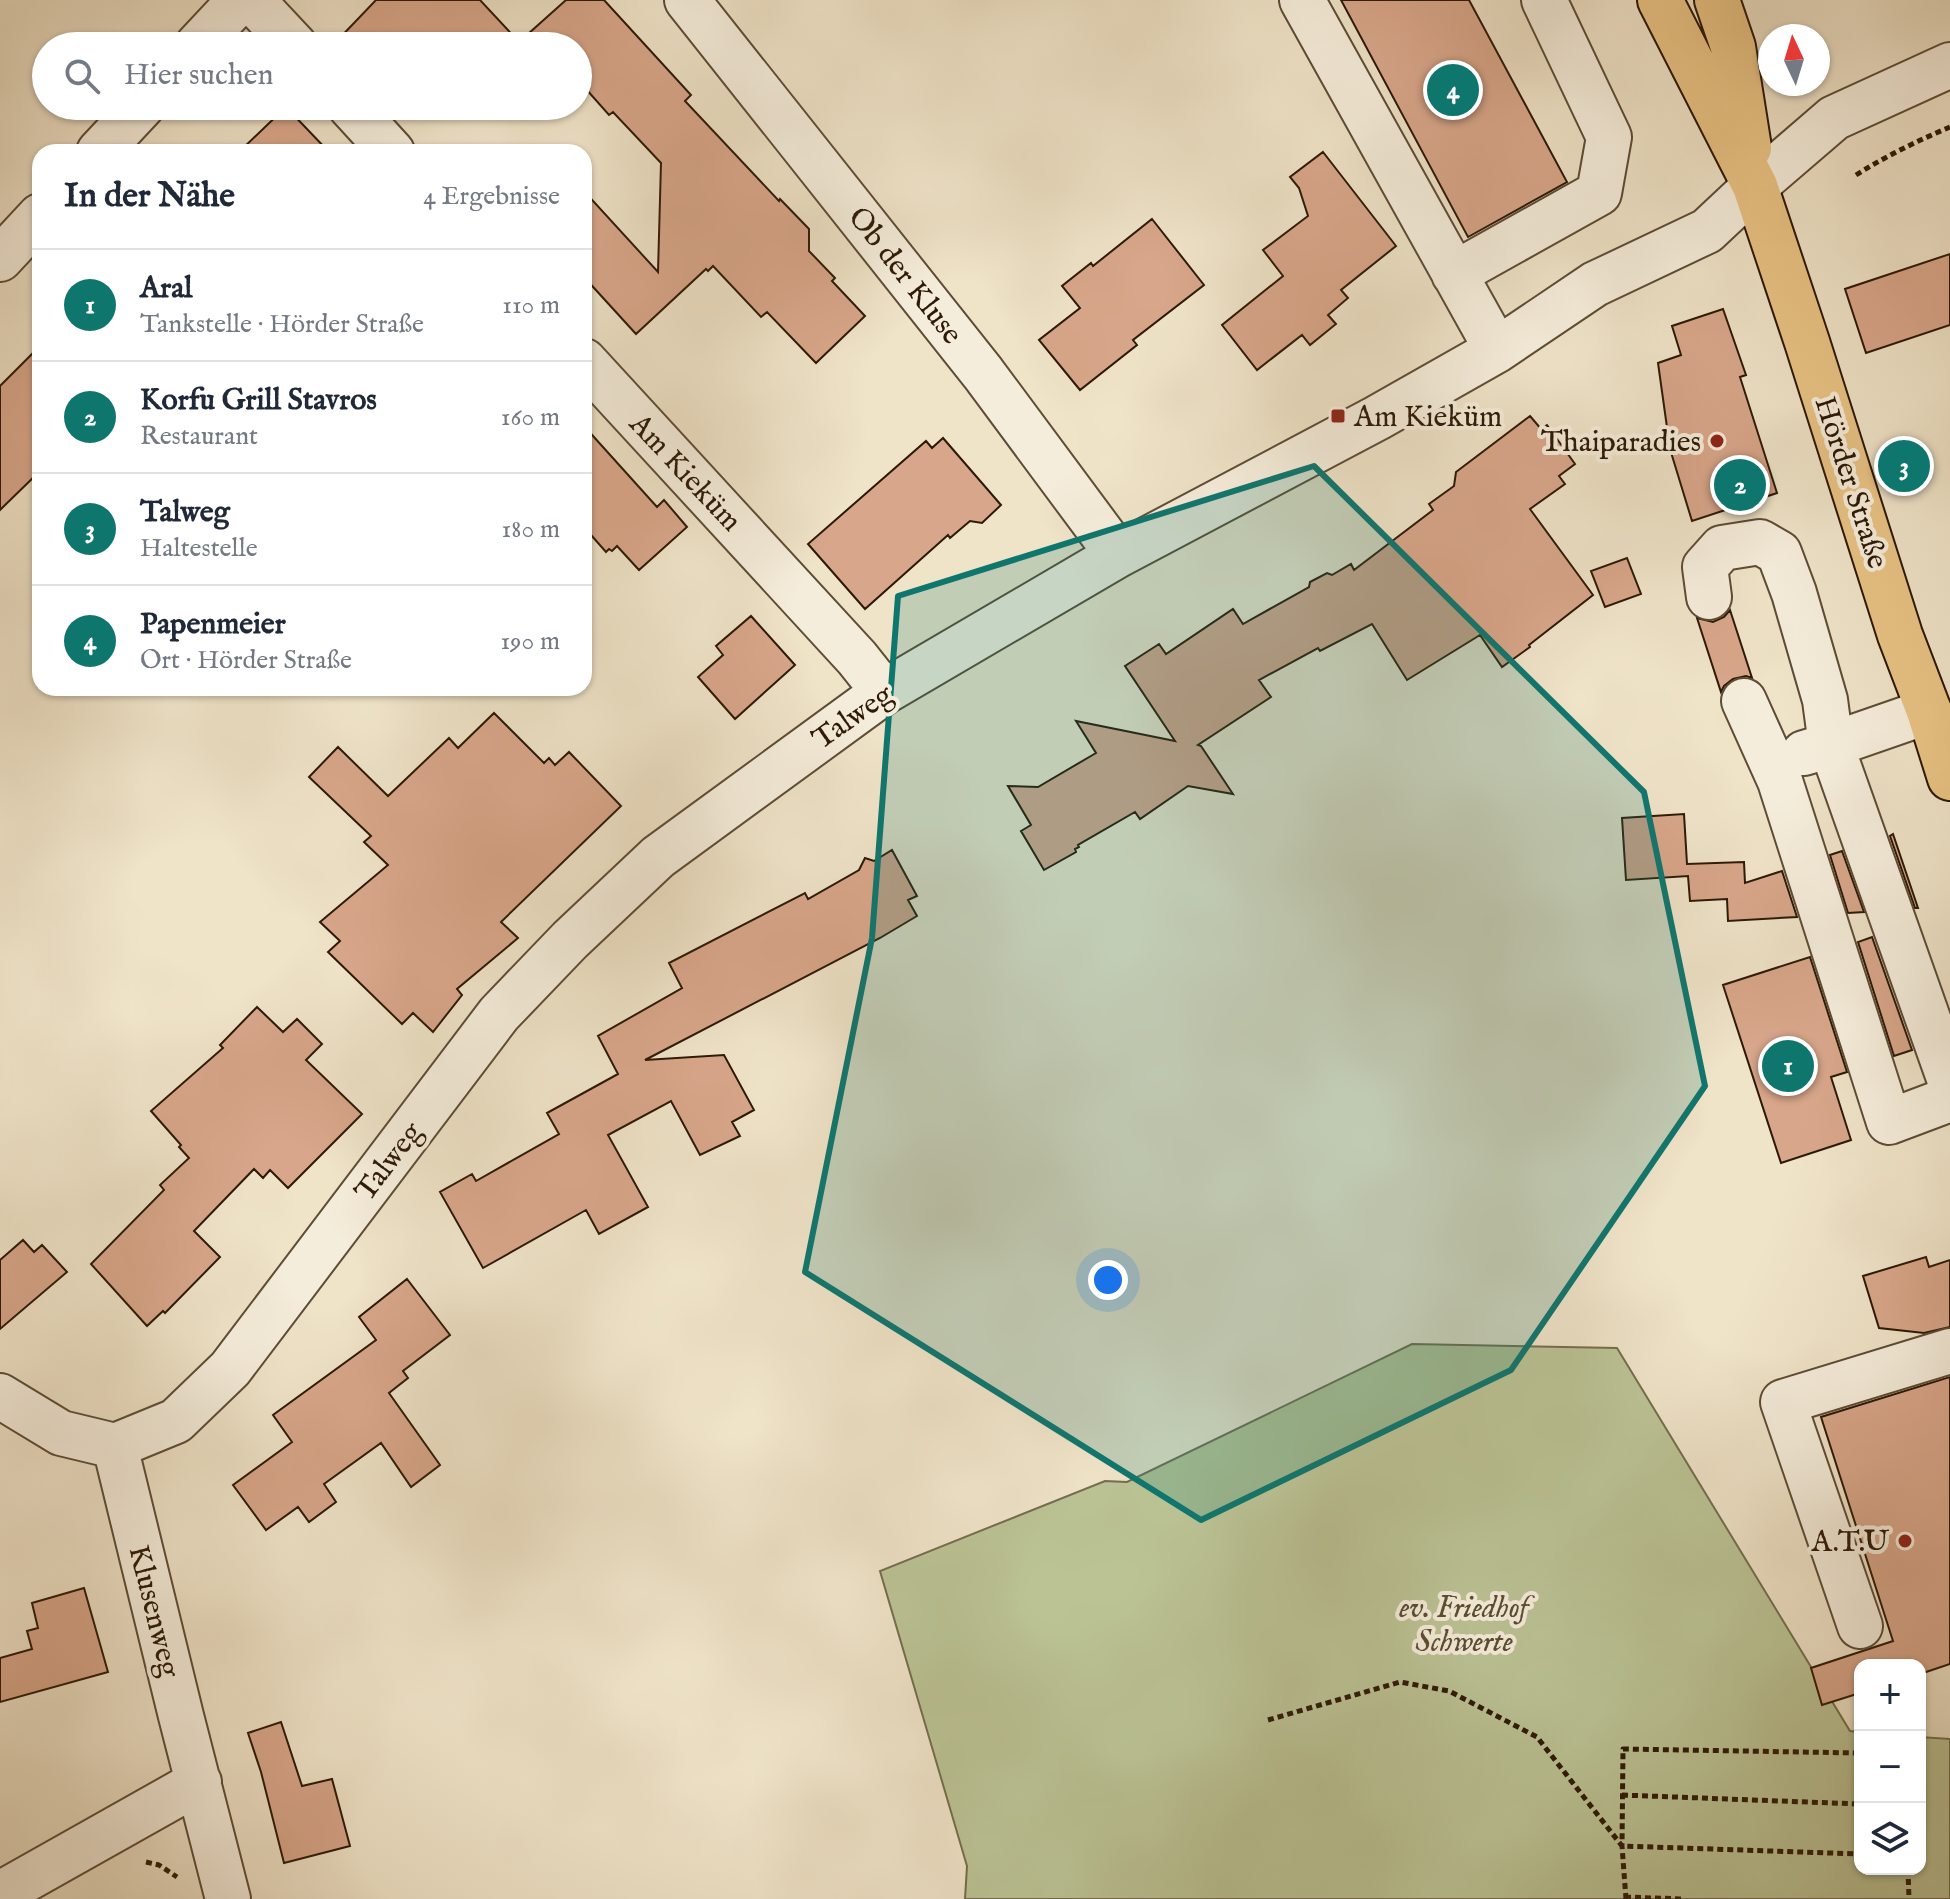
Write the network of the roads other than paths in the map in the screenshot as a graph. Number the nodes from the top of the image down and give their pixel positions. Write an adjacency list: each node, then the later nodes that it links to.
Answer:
1 (240, 0): 8 (street)
2 (252, 0): 9 (street)
3 (687, 0): 21 (street, Ob der Kluse)
4 (1302, 0): 18 (street)
5 (1544, 0): 18 (street)
6 (1660, 0): 15 (main road, Hörder Straße)
7 (1717, 0): 15 (main road, Hörder Straße)
8 (210, 32)
9 (282, 32)
10 (1950, 65): 15 (street, Talweg)
11 (129, 120): 13 (street)
12 (363, 120): 14 (street)
13 (106, 144)
14 (385, 144)
15 (1755, 186): 19 (street, Talweg); 25 (main road, Hörder Straße)
16 (32, 225): 17 (street)
17 (0, 259)
18 (1454, 274): 19 (street)
19 (1497, 350): 21 (street, Talweg)
20 (592, 370): 23 (street, Am Kieküm)
21 (1118, 555): 23 (street, Talweg)
22 (1709, 597): 26 (street)
23 (884, 692): 33 (street, Talweg)
24 (1744, 701): 27 (street)
25 (1929, 711): 26 (street); 28 (main road, Hörder Straße)
26 (1831, 745): 27 (street); 29 (street)
27 (1771, 762): 30 (street)
28 (1950, 778)
29 (1950, 1081)
30 (1950, 1099)
31 (1950, 1351): 34 (street)
32 (0, 1396): 33 (street)
33 (115, 1446): 35 (street, Klusenweg)
34 (1860, 1626)
35 (199, 1783): 36 (street); 37 (street, Klusenweg)
36 (0, 1894)
37 (228, 1899)

